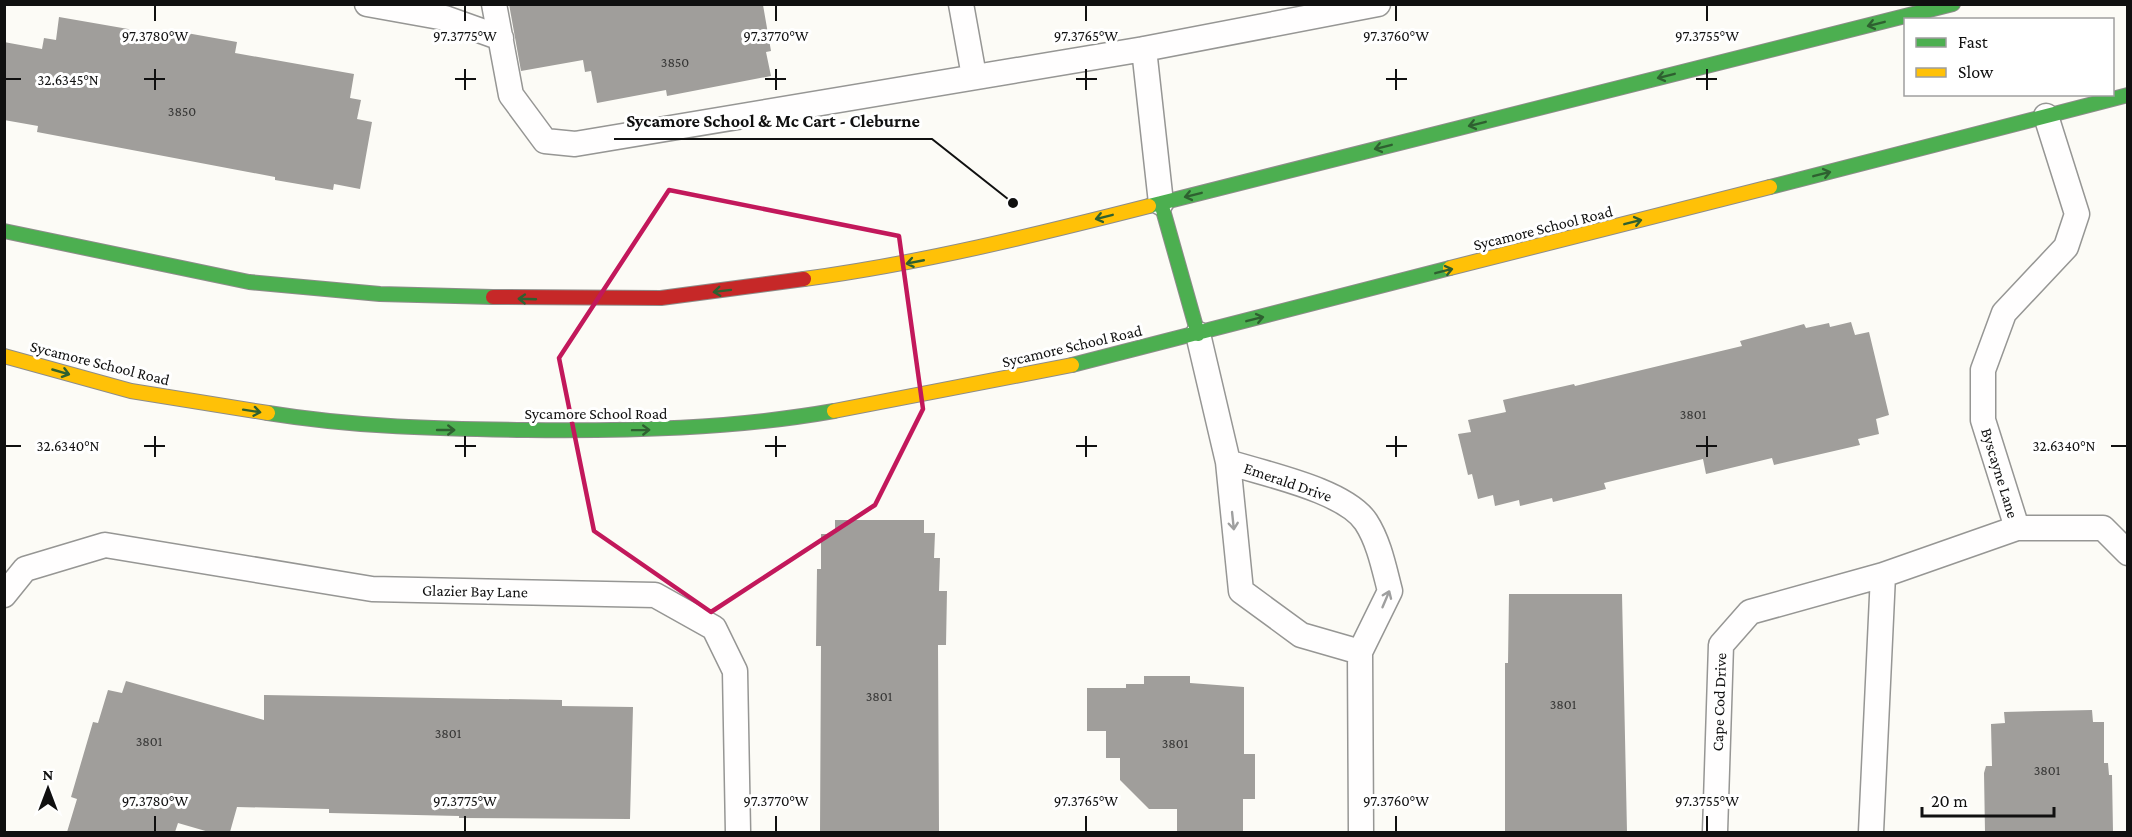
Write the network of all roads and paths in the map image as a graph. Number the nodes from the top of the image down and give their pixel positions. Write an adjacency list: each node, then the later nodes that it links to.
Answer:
1 (367, 4): 7 (lane)
2 (494, 4): 7 (lane)
3 (961, 4): 9 (lane)
4 (1378, 4): 6 (lane)
5 (1953, 4): 12 (main road, one-way to 12)
6 (1318, 10): 8 (lane)
7 (501, 38): 9 (lane)
8 (1144, 49): 9 (lane); 12 (lane)
9 (974, 76)
10 (2127, 95): 11 (main road, Sycamore School Road)
11 (2046, 116): 14 (main road, Sycamore School Road, one-way to 11); 17 (lane, Byscayne Lane)
12 (1161, 203): 13 (main road, one-way to 13); 14 (main road)
13 (4, 231)
14 (1198, 334): 15 (main road, Sycamore School Road, one-way to 14); 16 (lane, Emerald Drive)
15 (4, 356)
16 (1228, 462): 21 (lane, Emerald Drive, one-way to 21); 21 (lane, Emerald Drive, one-way to 16)
17 (2017, 528): 18 (lane, Byscayne Lane); 19 (lane, Cape Cod Drive)
18 (2127, 553)
19 (1883, 575): 24 (lane, Cape Cod Drive); 25 (lane)
20 (4, 595): 22 (lane, Glazier Bay Lane)
21 (1360, 652): 23 (lane)
22 (738, 832)
23 (1361, 832)
24 (1716, 832)
25 (1871, 832)

